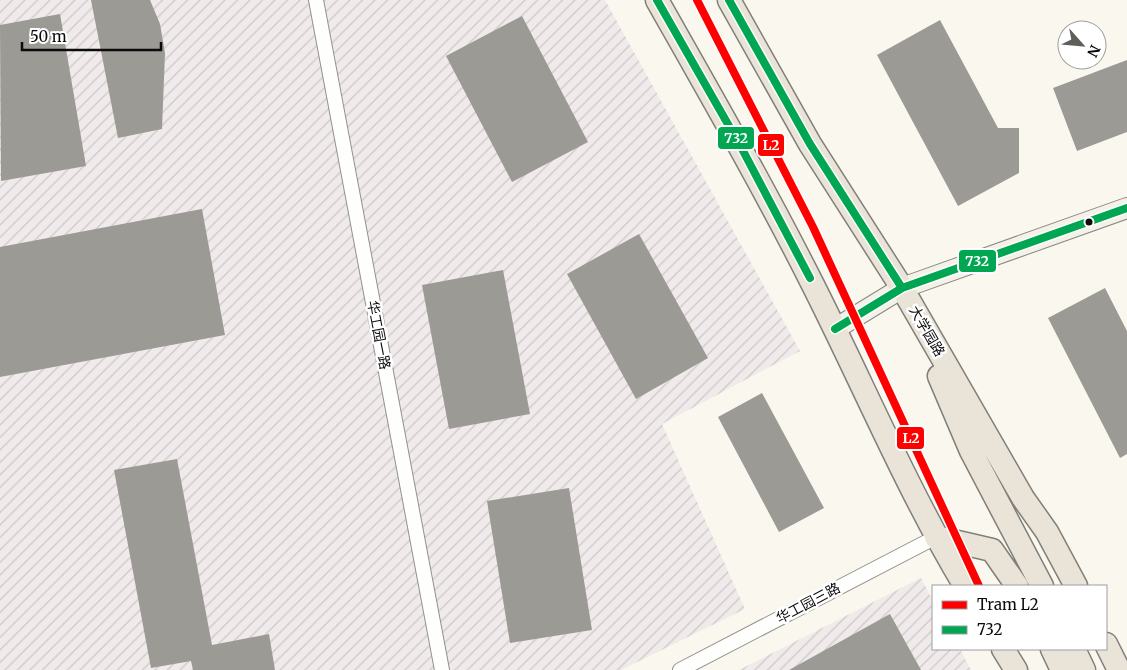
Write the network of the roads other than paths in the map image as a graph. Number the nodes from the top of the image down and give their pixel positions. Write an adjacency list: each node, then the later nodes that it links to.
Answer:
1 (316, 0): 16 (street, 华工园一路)
2 (657, 0): 6 (main road)
3 (729, 0): 5 (main road, 大学园路)
4 (1127, 208): 5 (main road)
5 (902, 288): 6 (main road); 10 (main road); 11 (main road, 大学园路)
6 (835, 328): 7 (main road)
7 (936, 536): 8 (main road); 9 (main road); 17 (street, 华工园三路)
8 (965, 585)
9 (1016, 585)
10 (1041, 585)
11 (1075, 585)
12 (1107, 646): 21 (main road)
13 (1004, 650): 18 (main road)
14 (1052, 650): 19 (main road)
15 (1074, 650): 20 (main road)
16 (442, 670)
17 (680, 670)
18 (1016, 670)
19 (1062, 670)
20 (1084, 670)
21 (1119, 670)

